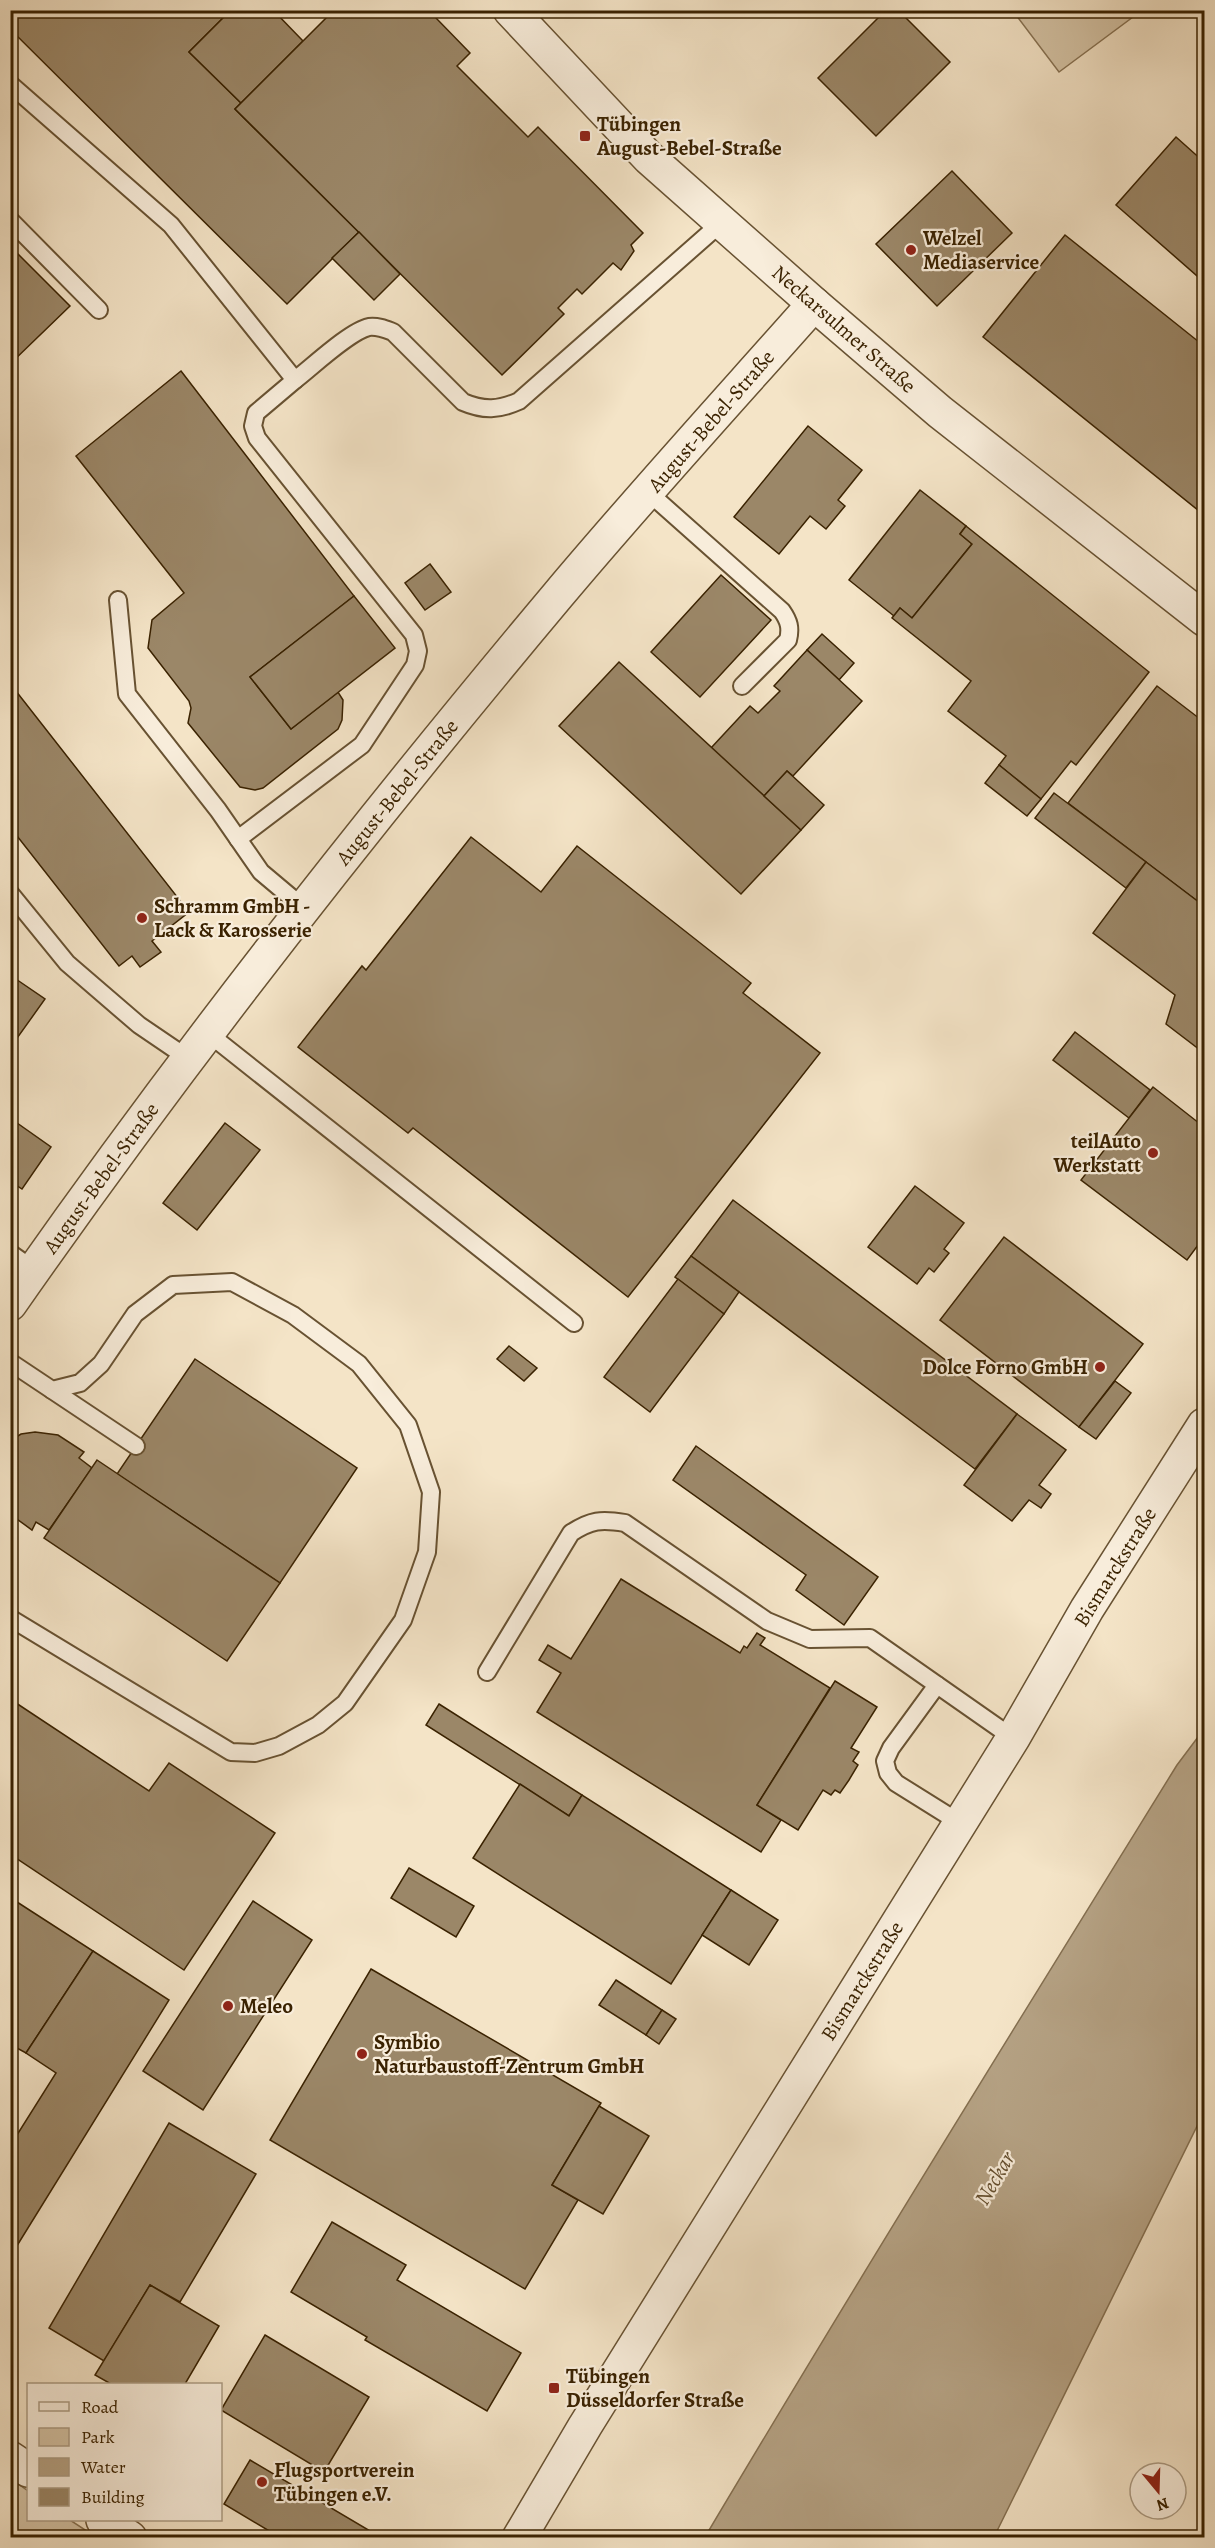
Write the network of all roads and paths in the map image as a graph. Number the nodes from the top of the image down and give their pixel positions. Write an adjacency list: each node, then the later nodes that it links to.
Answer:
1 (510, 10): 4 (street, Neckarsulmer Straße)
2 (10, 84): 7 (lane)
3 (10, 220): 6 (lane)
4 (721, 223): 5 (street, Neckarsulmer Straße); 7 (lane)
5 (813, 304): 8 (street, August-Bebel-Straße); 10 (street, Neckarsulmer Straße)
6 (99, 310)
7 (295, 380): 12 (lane)
8 (648, 492): 11 (lane); 14 (street, August-Bebel-Straße)
9 (118, 600): 12 (lane)
10 (1204, 619)
11 (742, 686)
12 (238, 839): 14 (lane)
13 (10, 893): 16 (lane)
14 (305, 909): 15 (street, August-Bebel-Straße)
15 (209, 1034): 16 (street, August-Bebel-Straße); 19 (lane)
16 (189, 1059): 17 (street, August-Bebel-Straße)
17 (22, 1262): 18 (street, August-Bebel-Straße)
18 (10, 1304)
19 (574, 1323)
20 (10, 1362): 21 (lane)
21 (52, 1390): 23 (lane); 24 (lane)
22 (1204, 1425): 27 (street, Bismarckstraße)
23 (136, 1446)
24 (10, 1618)
25 (487, 1672): 26 (lane)
26 (937, 1685): 27 (lane); 28 (lane)
27 (1013, 1738): 28 (street, Bismarckstraße)
28 (960, 1823): 33 (street, Bismarckstraße)
29 (10, 2457): 30 (street)
30 (27, 2469)
31 (104, 2521): 32 (street)
32 (130, 2538)
33 (519, 2538)

